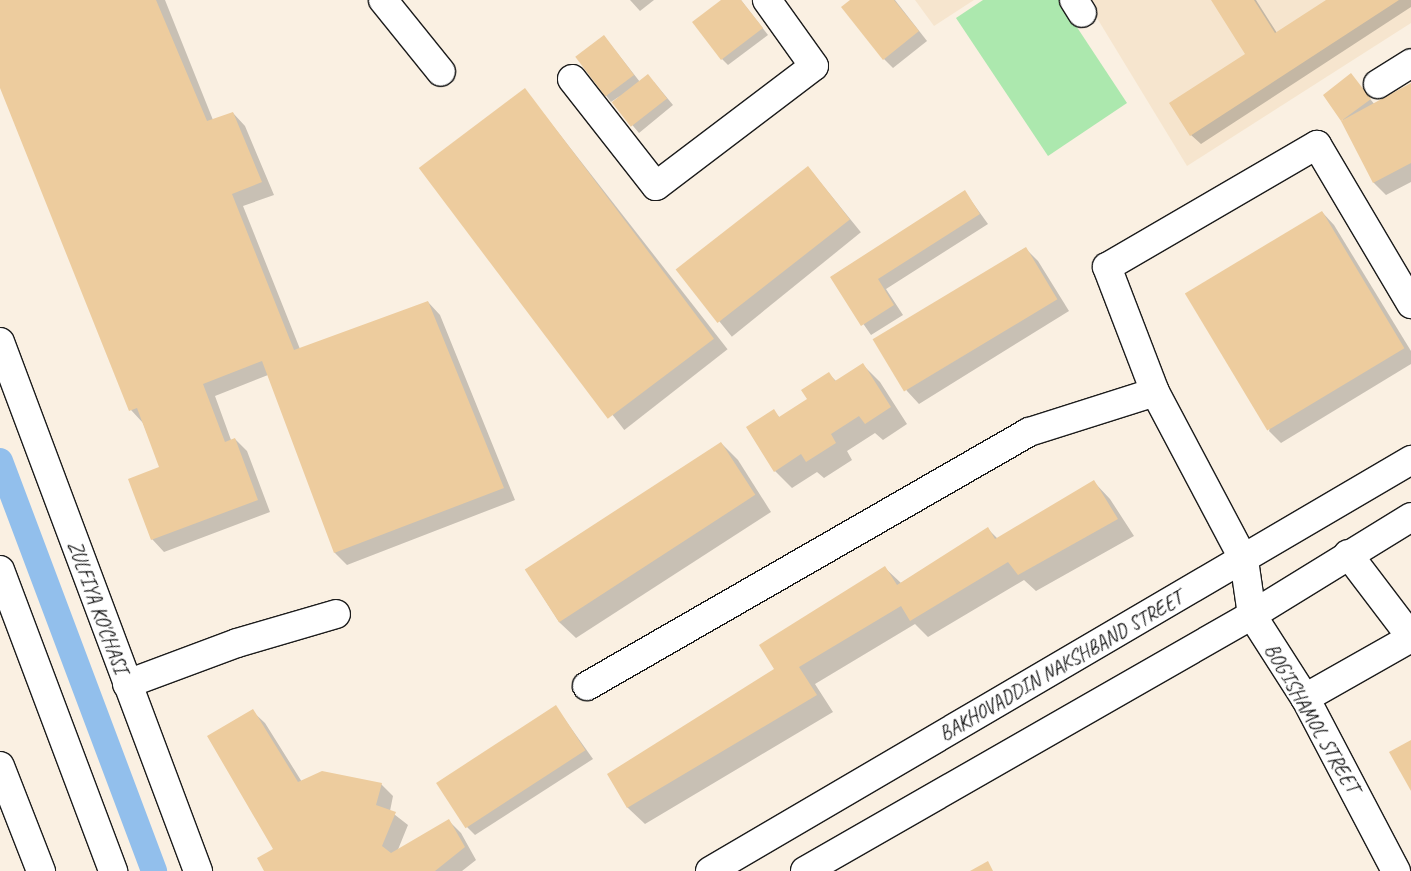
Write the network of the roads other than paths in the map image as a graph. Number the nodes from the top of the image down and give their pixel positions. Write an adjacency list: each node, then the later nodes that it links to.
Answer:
1 (383, 0): 4 (main road)
2 (767, 0): 5 (main road)
3 (1411, 63): 6 (main road)
4 (441, 72)
5 (572, 79)
6 (1378, 84)
7 (1411, 304): 9 (main road, BOG'ISHAMOL STREET)
8 (0, 342): 18 (main road, ZULFIYA KO'CHASI)
9 (1155, 392): 13 (main road, BOG'ISHAMOL STREET); 19 (main road)
10 (1411, 460): 13 (main road, BAKHOVADDIN NAKSHBAND STREET)
11 (1409, 521): 12 (main road)
12 (1348, 554): 16 (main road); 17 (main road)
13 (1244, 560): 16 (main road, BOG'ISHAMOL STREET); 25 (main road, BAKHOVADDIN NAKSHBAND STREET)
14 (0, 570): 23 (main road)
15 (336, 614): 18 (main road)
16 (1252, 615): 20 (main road, BOG'ISHAMOL STREET); 26 (main road)
17 (1411, 638): 20 (main road)
18 (127, 684): 24 (main road, ZULFIYA KO'CHASI)
19 (587, 686)
20 (1306, 698): 27 (main road, BOG'ISHAMOL STREET)
21 (2, 775): 22 (main road)
22 (41, 871)
23 (113, 871)
24 (198, 871)
25 (710, 871)
26 (805, 871)
27 (1396, 871)

